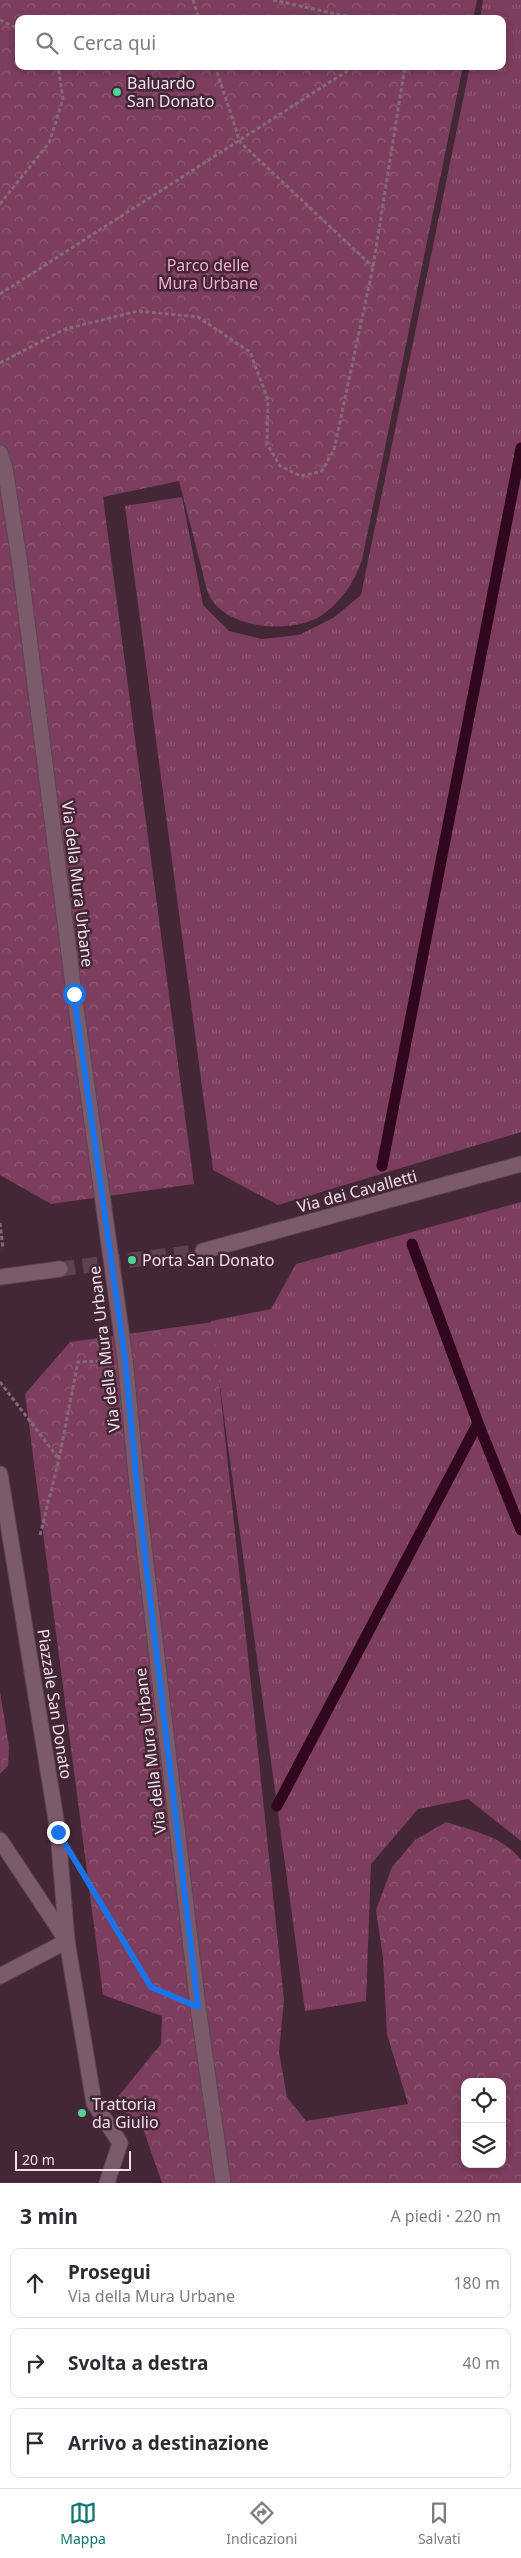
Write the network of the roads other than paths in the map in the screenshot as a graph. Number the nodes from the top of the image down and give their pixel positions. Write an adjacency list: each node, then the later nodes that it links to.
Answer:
1 (0, 453): 11 (street, Via della Mura Urbane)
2 (521, 1164): 3 (street, Via dei Cavalletti)
3 (203, 1251)
4 (60, 1269): 5 (street)
5 (0, 1276)
6 (0, 1474): 8 (street, Piazzale San Donato)
7 (0, 1840): 8 (street, Piazzale San Donato)
8 (67, 1941): 9 (street); 10 (street, Piazzale San Donato)
9 (0, 1976)
10 (107, 2183)
11 (223, 2183)

